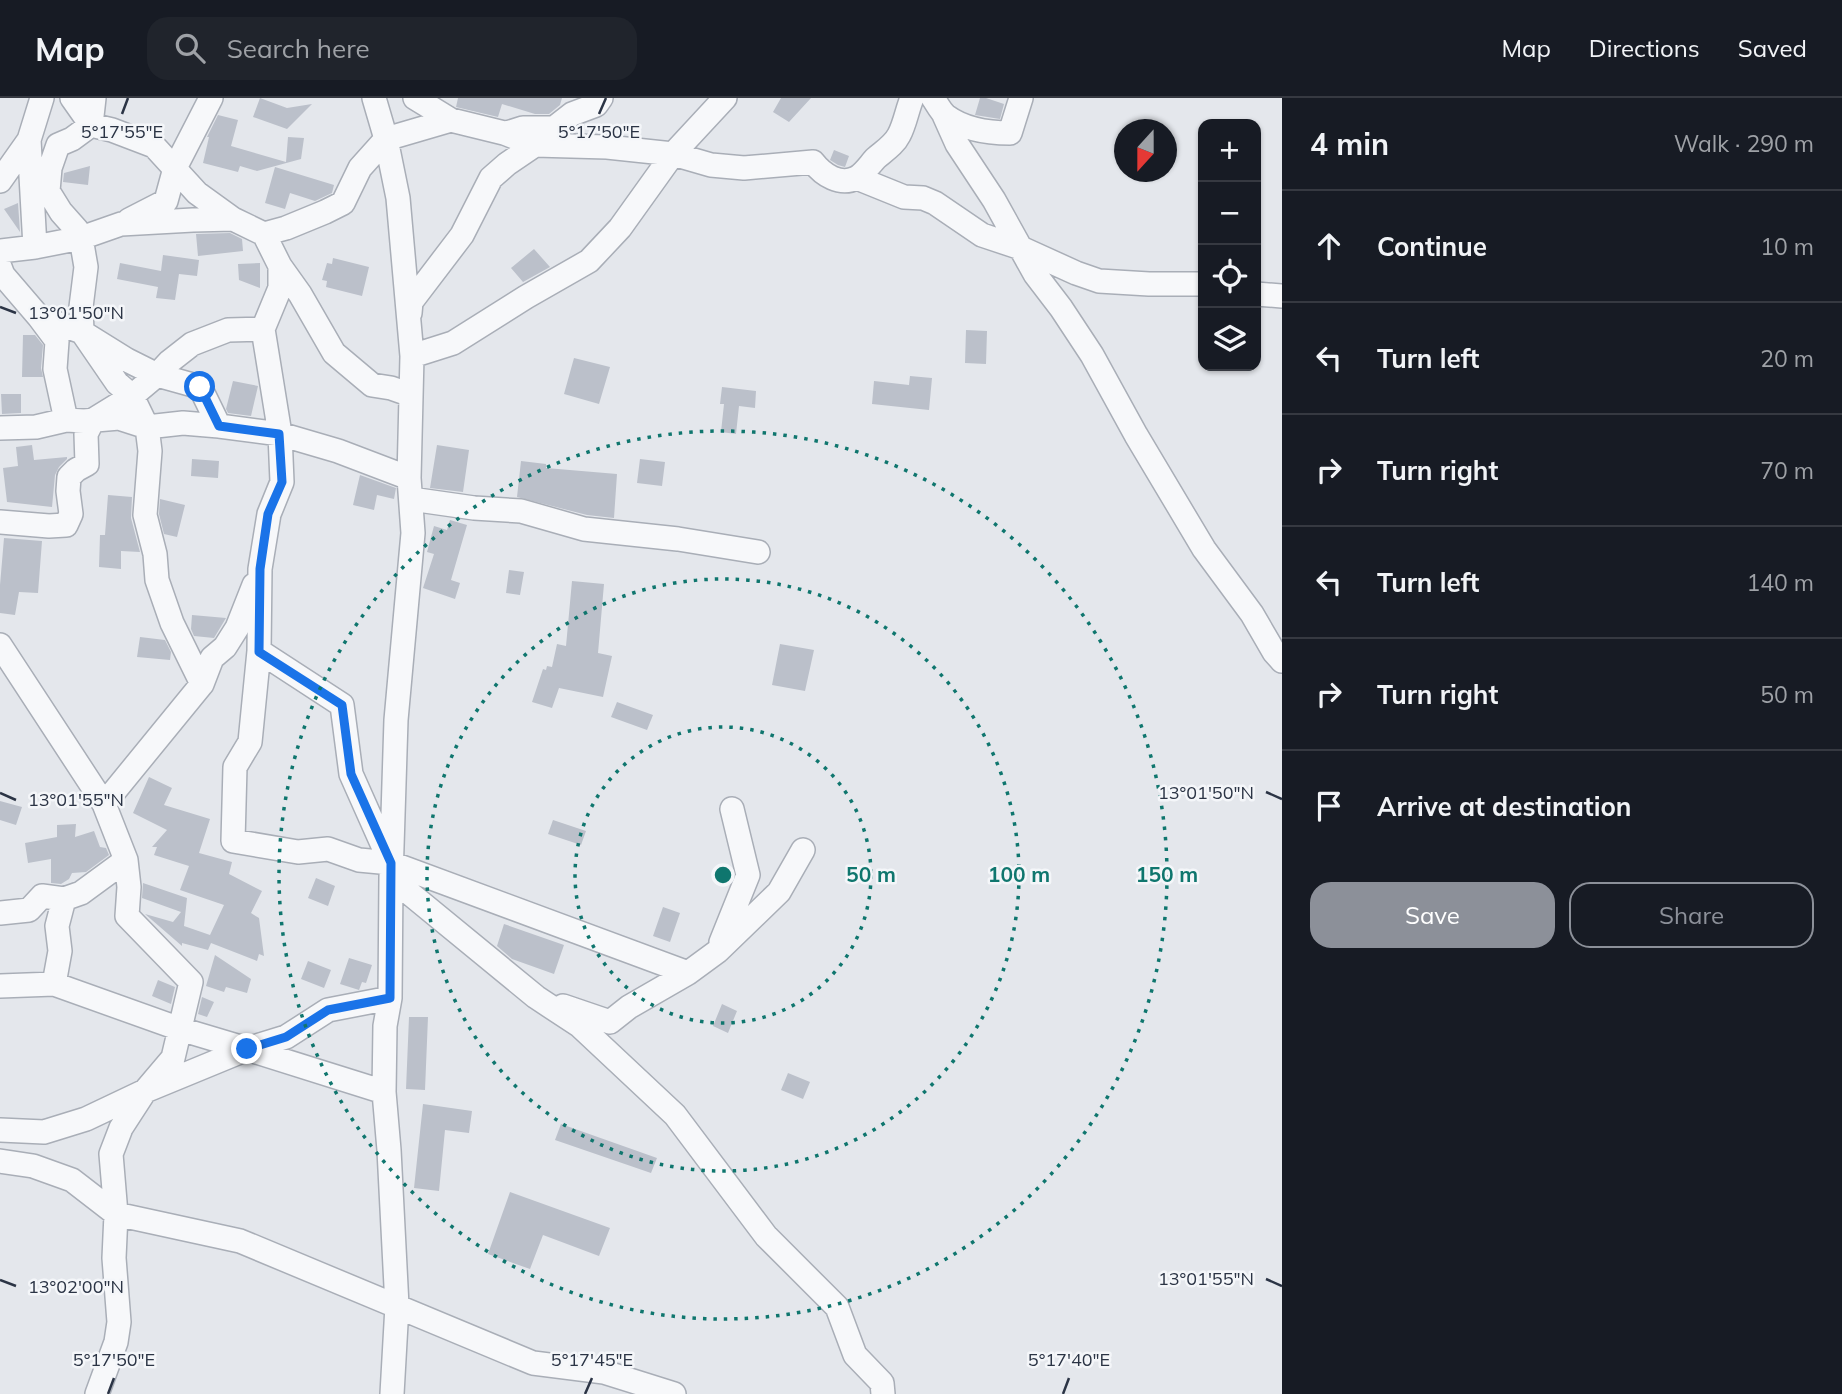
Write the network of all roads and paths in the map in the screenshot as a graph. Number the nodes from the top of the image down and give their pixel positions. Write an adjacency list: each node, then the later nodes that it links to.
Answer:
1 (42, 98): 16 (street)
2 (72, 98): 13 (street)
3 (94, 98): 13 (street)
4 (211, 98): 19 (street)
5 (374, 98): 15 (street)
6 (415, 98): 12 (street)
7 (601, 98): 14 (street)
8 (724, 98): 18 (street)
9 (912, 98): 20 (street)
10 (1021, 98): 11 (street)
11 (939, 107): 27 (street)
12 (451, 120): 14 (street); 15 (street)
13 (91, 125): 19 (street); 25 (street)
14 (504, 134): 17 (street)
15 (386, 139): 24 (street); 35 (street)
16 (29, 140): 21 (street); 26 (street)
17 (535, 145): 18 (street); 35 (street)
18 (673, 154): 20 (street); 38 (street)
19 (175, 168): 22 (street); 23 (street)
20 (857, 178): 27 (street)
21 (0, 181)
22 (233, 219): 23 (street); 24 (street)
23 (121, 224): 25 (street)
24 (264, 234): 29 (street)
25 (81, 238): 26 (street); 37 (street)
26 (35, 247): 28 (street)
27 (1021, 248): 31 (street); 54 (street)
28 (0, 251)
29 (280, 266): 36 (street); 40 (street)
30 (0, 267): 34 (street)
31 (1198, 284)
32 (1261, 294): 33 (street)
33 (1282, 296)
34 (39, 317): 37 (street); 42 (street)
35 (409, 319): 38 (street)
36 (263, 329): 39 (street); 47 (street)
37 (82, 332): 39 (street); 41 (street)
38 (412, 356): 40 (street)
39 (157, 375): 41 (street); 44 (street)
40 (411, 395): 48 (street)
41 (132, 396): 43 (street); 45 (street)
42 (66, 420): 43 (street); 46 (street)
43 (93, 420): 45 (street); 49 (street)
44 (219, 426): 45 (street); 47 (street)
45 (147, 427): 55 (street)
46 (0, 428)
47 (279, 434): 48 (street); 51 (street)
48 (410, 488): 50 (street); 60 (street)
49 (0, 522)
50 (758, 552)
51 (260, 569): 53 (street); 55 (street)
52 (0, 645): 56 (street)
53 (259, 652): 60 (street); 60 (street)
54 (1282, 661)
55 (202, 684): 56 (street)
56 (104, 804): 59 (street)
57 (732, 809): 63 (street)
58 (803, 850): 63 (street)
59 (126, 860): 61 (street); 69 (street)
60 (391, 871): 64 (street); 67 (street); 68 (street)
61 (64, 899): 62 (street); 65 (street)
62 (0, 913)
63 (718, 951): 64 (street)
64 (688, 973): 67 (street)
65 (54, 984): 66 (street); 69 (street)
66 (0, 986)
67 (536, 997): 80 (street)
68 (390, 998): 70 (street); 72 (street)
69 (180, 1029): 70 (street); 71 (street)
70 (247, 1049): 71 (street); 72 (street)
71 (145, 1091): 73 (street); 75 (street)
72 (384, 1092): 76 (street)
73 (0, 1130)
74 (0, 1161): 75 (street)
75 (116, 1214): 76 (street); 77 (street)
76 (397, 1306): 78 (street); 79 (street)
77 (97, 1394)
78 (392, 1394)
79 (674, 1394)
80 (883, 1394)

